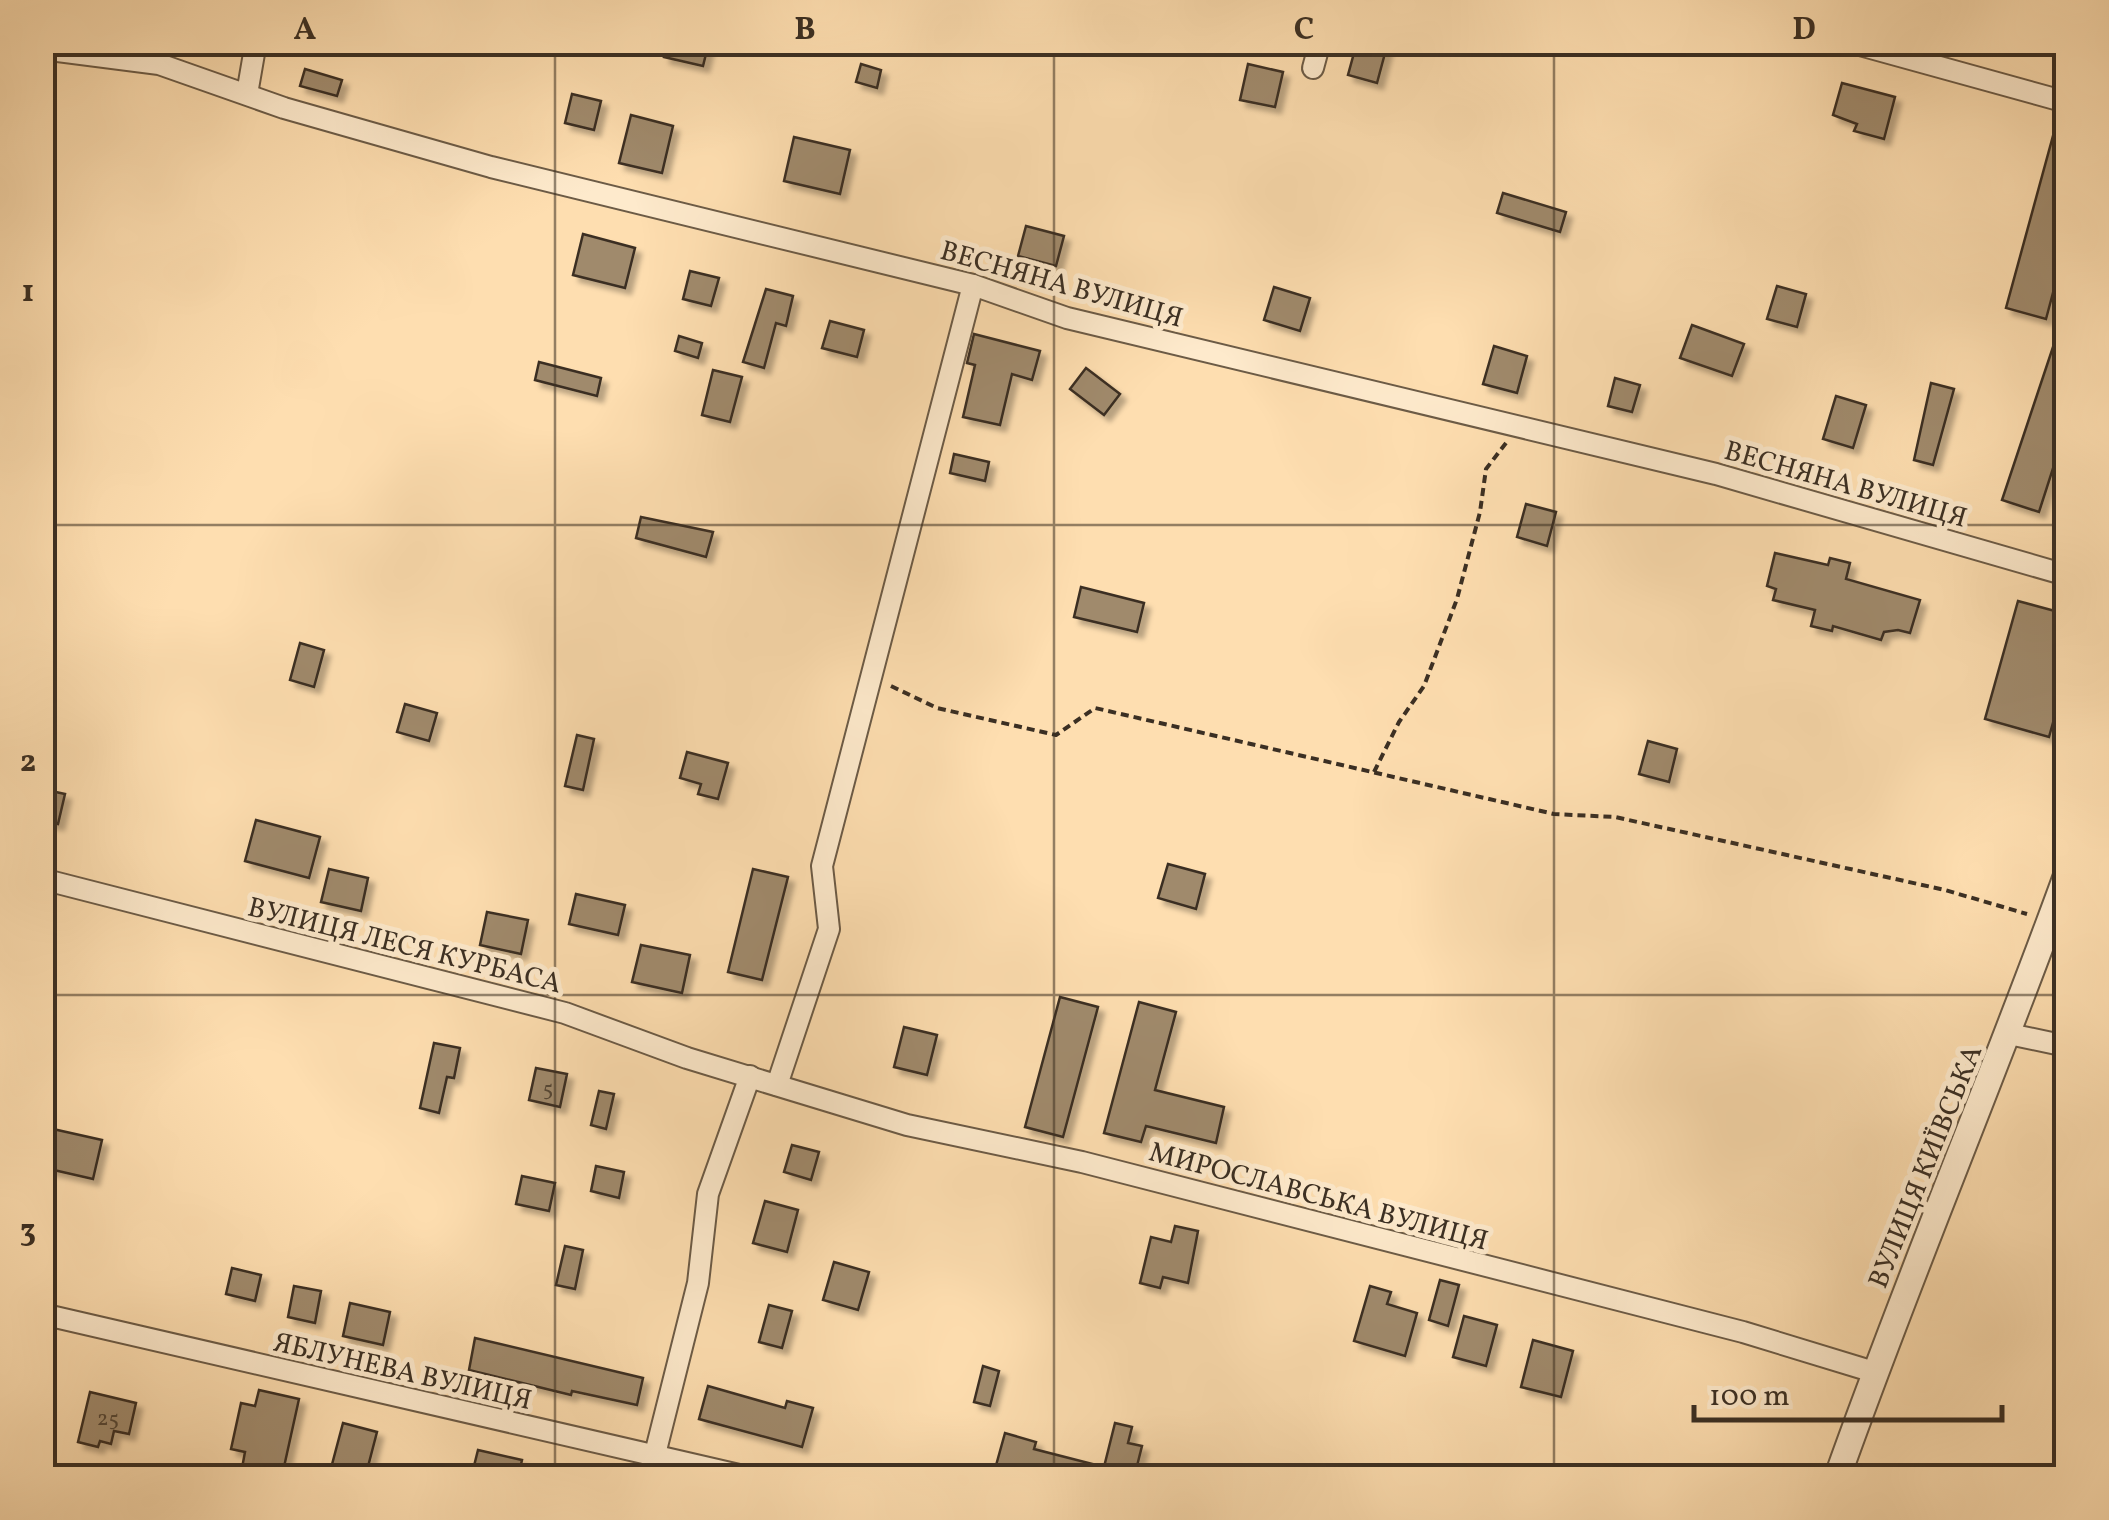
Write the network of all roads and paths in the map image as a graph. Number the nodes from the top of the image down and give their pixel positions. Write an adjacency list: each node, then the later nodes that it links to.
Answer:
1 (256, 42): 6 (street)
2 (1320, 42): 5 (street)
3 (1849, 42): 7 (street)
4 (42, 48): 6 (street, ВЕСНЯНА ВУЛИЦЯ)
5 (1313, 68)
6 (248, 94): 8 (street, ВЕСНЯНА ВУЛИЦЯ)
7 (2066, 102)
8 (973, 285): 9 (street, ВЕСНЯНА ВУЛИЦЯ); 11 (street)
9 (1518, 427): 10 (street, ВЕСНЯНА ВУЛИЦЯ); 12 (path)
10 (2066, 575)
11 (870, 676): 12 (path); 19 (street)
12 (1374, 772): 15 (path)
13 (2066, 876): 15 (street, ВУЛИЦЯ КИЇВСЬКА)
14 (42, 879): 18 (street, ВУЛИЦЯ ЛЕСЯ КУРБАСА)
15 (2050, 921): 16 (street, ВУЛИЦЯ КИЇВСЬКА)
16 (2009, 1034): 17 (street); 21 (street, ВУЛИЦЯ КИЇВСЬКА)
17 (2066, 1046)
18 (750, 1076): 19 (street, МИРОСЛАВСЬКА ВУЛИЦЯ); 22 (street)
19 (777, 1084): 21 (street, МИРОСЛАВСЬКА ВУЛИЦЯ)
20 (42, 1314): 22 (street, ЯБЛУНЕВА ВУЛИЦЯ)
21 (1874, 1372): 24 (street, ВУЛИЦЯ КИЇВСЬКА)
22 (652, 1467): 23 (street, ЯБЛУНЕВА ВУЛИЦЯ)
23 (752, 1478)
24 (1837, 1478)

